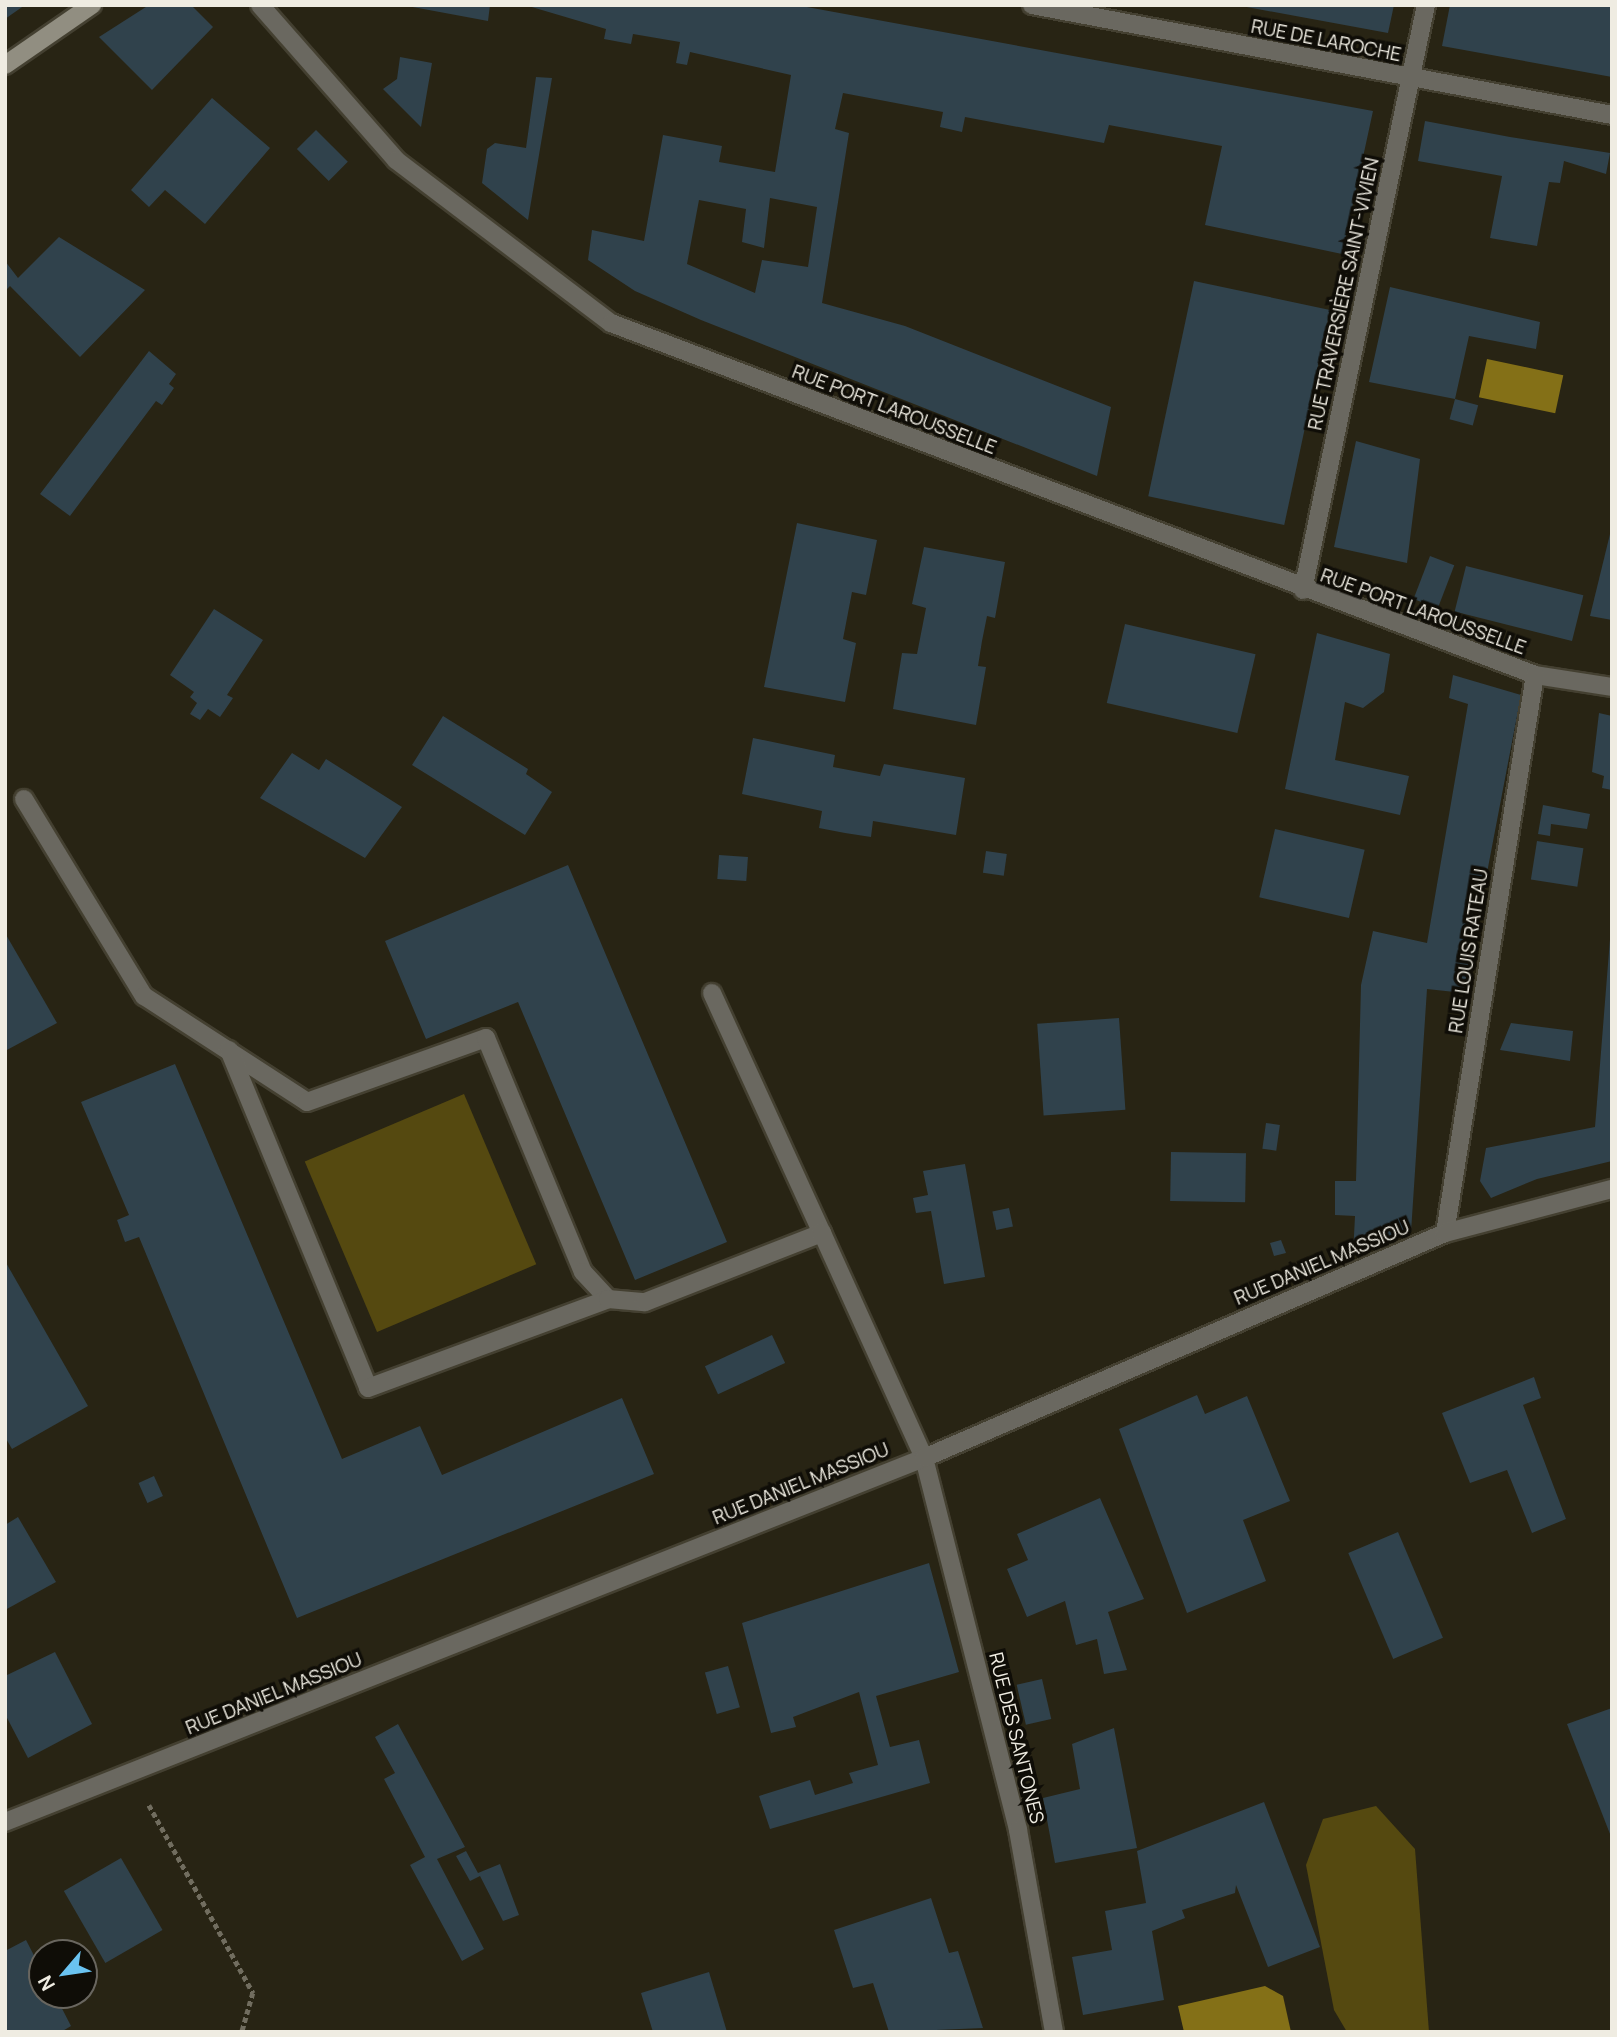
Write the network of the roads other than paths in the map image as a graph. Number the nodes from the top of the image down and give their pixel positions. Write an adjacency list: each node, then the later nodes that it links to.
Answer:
1 (92, 5): 5 (street)
2 (260, 5): 8 (street, RUE PORT LAROUSSELLE)
3 (1032, 5): 6 (street, RUE DE LAROCHE)
4 (1426, 5): 6 (street, RUE TRAVERSIÈRE SAINT-VIVIEN)
5 (5, 65)
6 (1410, 78): 7 (street, RUE DE LAROCHE); 8 (street, RUE TRAVERSIÈRE SAINT-VIVIEN)
7 (1612, 115)
8 (1303, 590): 9 (street, RUE PORT LAROUSSELLE)
9 (1535, 675): 10 (street, RUE PORT LAROUSSELLE); 16 (street, RUE LOUIS RATEAU)
10 (1612, 687)
11 (24, 799): 13 (street)
12 (712, 993): 15 (street, RUE DES SANTONES)
13 (229, 1050): 17 (street); 17 (street)
14 (1612, 1189): 16 (street, RUE DANIEL MASSIOU)
15 (822, 1233): 17 (street); 18 (street, RUE DES SANTONES)
16 (1445, 1233): 18 (street, RUE DANIEL MASSIOU)
17 (608, 1299)
18 (924, 1458): 19 (street, RUE DANIEL MASSIOU); 20 (street, RUE DES SANTONES)
19 (5, 1822)
20 (1054, 2032)

